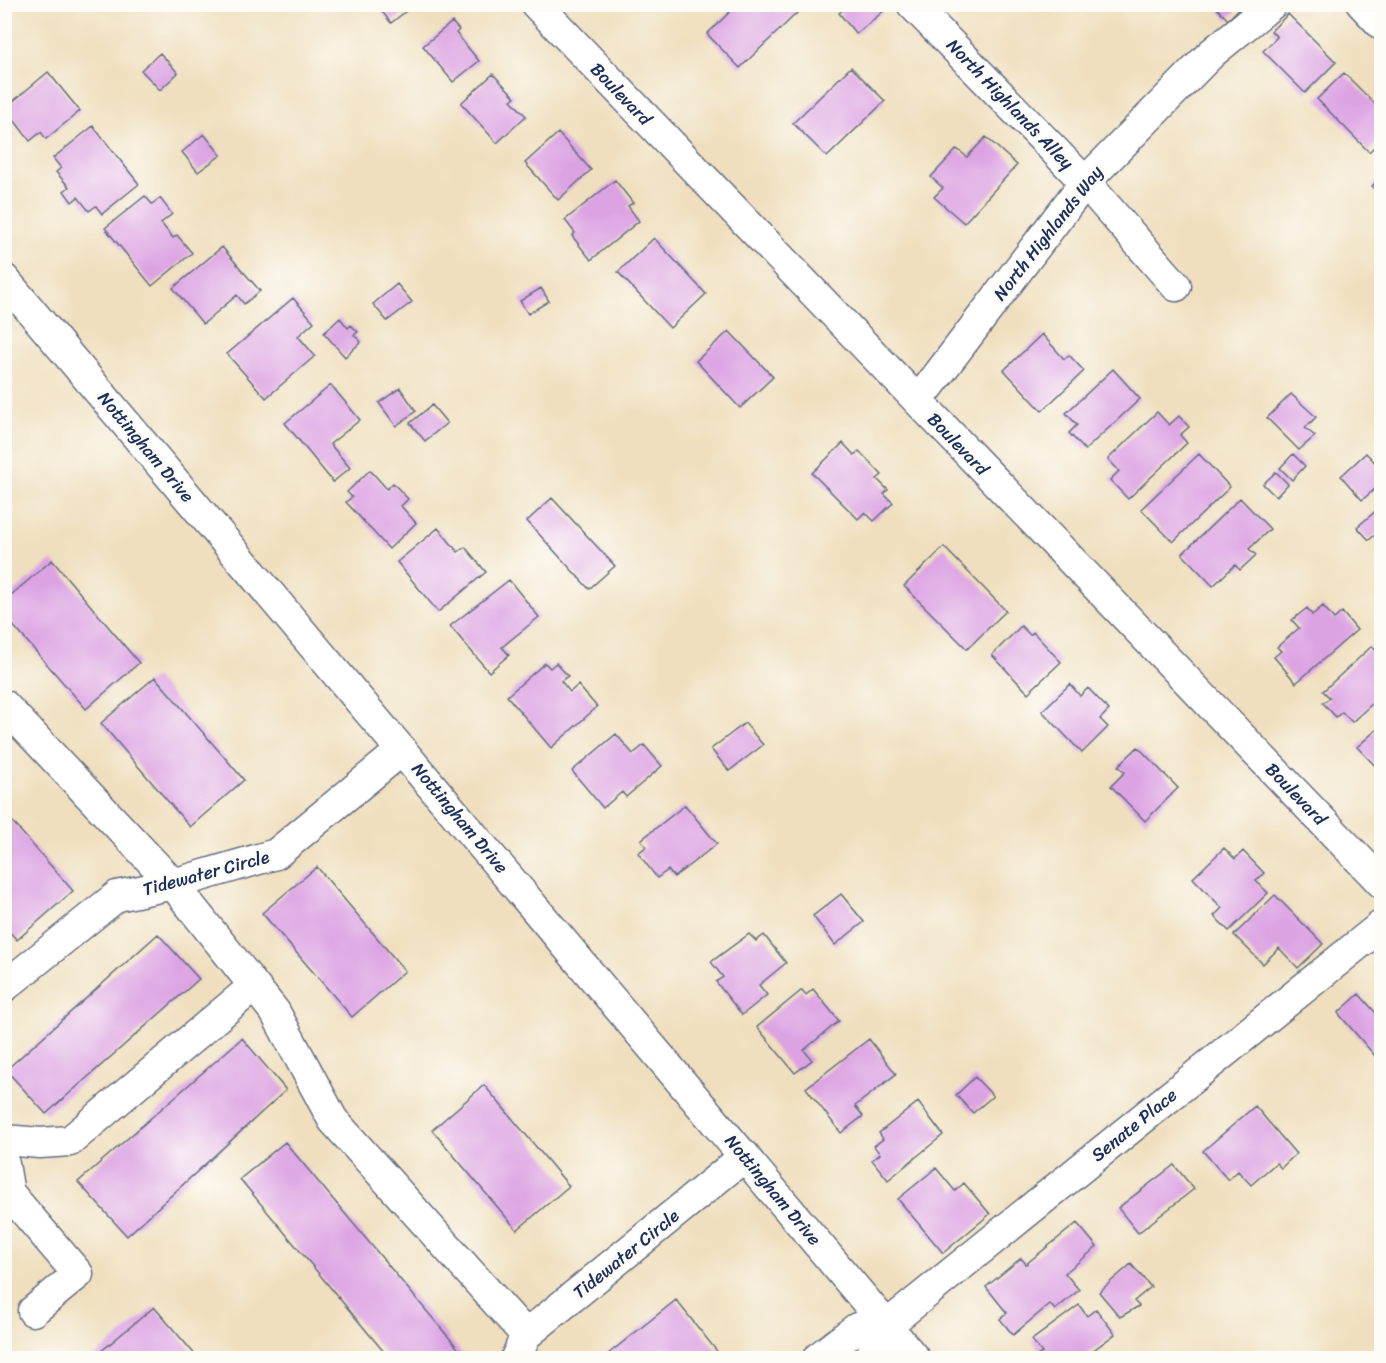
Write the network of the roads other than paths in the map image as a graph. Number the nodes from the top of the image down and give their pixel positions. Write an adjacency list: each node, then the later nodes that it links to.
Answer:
1 (536, 4): 9 (street, Boulevard)
2 (912, 4): 6 (street, North Highlands Alley)
3 (1272, 4): 6 (street, North Highlands Way)
4 (1362, 4): 5 (street)
5 (1382, 25)
6 (1085, 182): 8 (street, North Highlands Alley); 9 (street, North Highlands Way)
7 (4, 279): 11 (street, Nottingham Drive)
8 (1176, 286)
9 (918, 401): 12 (street, Boulevard)
10 (4, 705): 13 (street)
11 (402, 750): 13 (street, Tidewater Circle); 18 (street, Nottingham Drive)
12 (1382, 883)
13 (173, 884): 15 (street); 16 (street, Tidewater Circle)
14 (1382, 925): 22 (street, Senate Place)
15 (254, 986): 17 (street); 23 (street)
16 (4, 987)
17 (4, 1140)
18 (745, 1156): 22 (street, Nottingham Drive); 23 (street, Tidewater Circle)
19 (4, 1164): 20 (street)
20 (7, 1200): 21 (street)
21 (33, 1311)
22 (886, 1326): 24 (street); 25 (street); 26 (street, Nottingham Drive)
23 (521, 1347)
24 (818, 1359)
25 (870, 1359)
26 (914, 1359)

